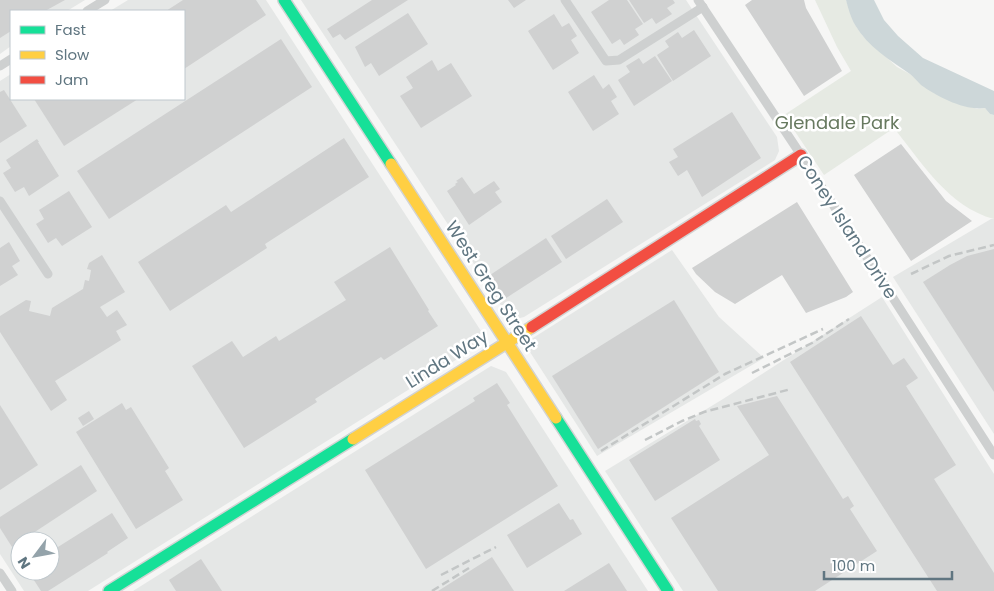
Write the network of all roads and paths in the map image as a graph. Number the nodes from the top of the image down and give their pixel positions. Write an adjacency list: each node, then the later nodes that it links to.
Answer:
1 (105, 0): 5 (street)
2 (284, 0): 9 (street, West Greg Street)
3 (565, 0): 4 (street)
4 (701, 3): 6 (street, Coney Island Drive)
5 (89, 10)
6 (801, 155): 9 (street, Linda Way); 10 (street, Coney Island Drive)
7 (0, 201): 8 (street)
8 (48, 274)
9 (507, 343): 13 (street, Linda Way); 14 (street, West Greg Street)
10 (994, 455)
11 (0, 572): 12 (street)
12 (12, 591)
13 (109, 591)
14 (668, 591)

